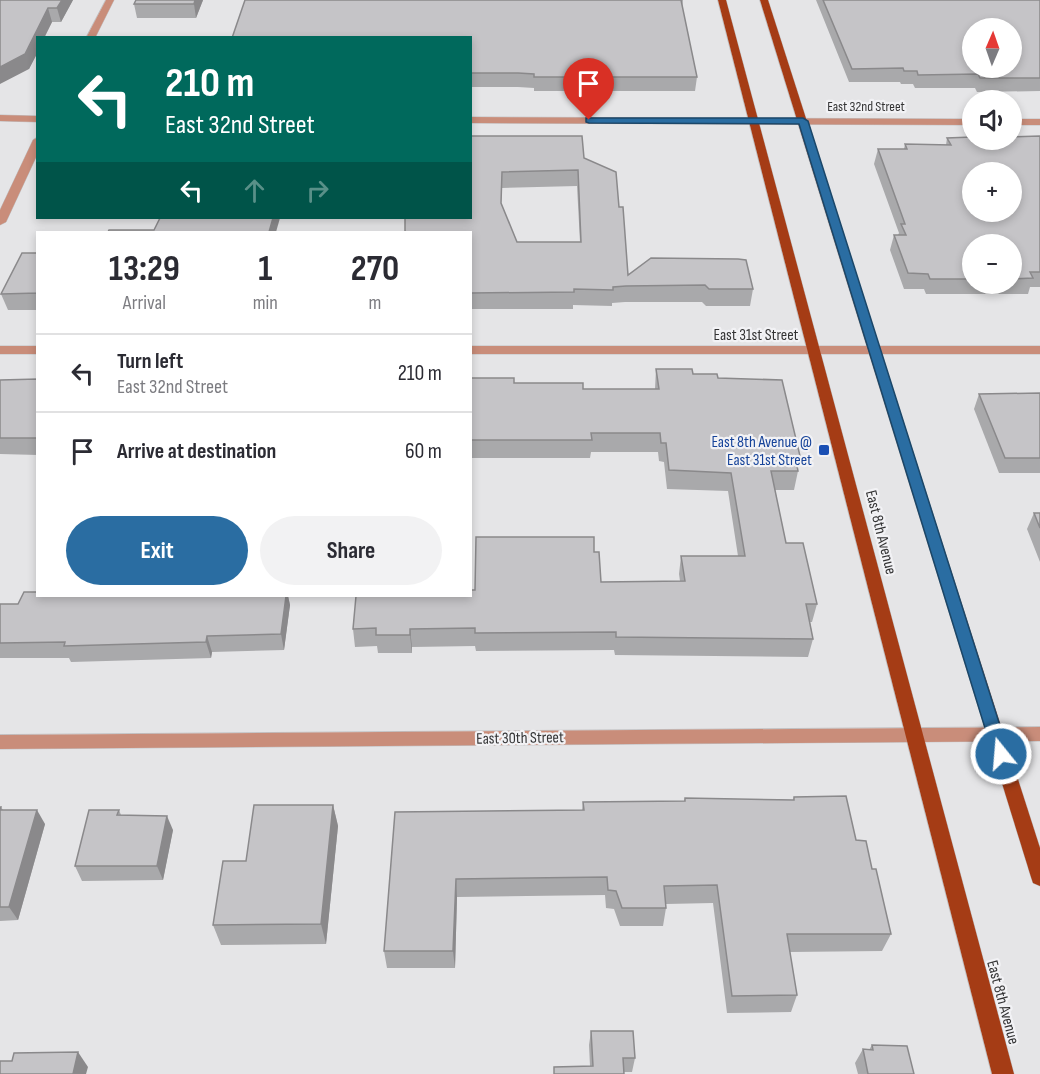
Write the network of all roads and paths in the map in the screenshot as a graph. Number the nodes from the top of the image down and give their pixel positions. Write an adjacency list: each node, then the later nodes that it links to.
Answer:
1 (110, 0): 4 (street)
2 (722, 0): 8 (main road, East 8th Avenue)
3 (764, 0): 9 (main road)
4 (91, 36)
5 (0, 118): 6 (street)
6 (36, 119)
7 (472, 120): 8 (street, East 32nd Street)
8 (754, 121): 9 (street, East 32nd Street); 20 (main road, East 8th Avenue)
9 (803, 121): 10 (street, East 32nd Street); 18 (main road)
10 (962, 122)
11 (1022, 122): 12 (street)
12 (1040, 122)
13 (36, 144): 14 (street)
14 (0, 222)
15 (0, 350): 16 (street)
16 (36, 350)
17 (472, 350): 20 (street, East 31st Street)
18 (875, 350): 19 (street, East 31st Street); 20 (street, East 31st Street); 22 (main road)
19 (1040, 350)
20 (815, 351): 21 (main road, East 8th Avenue)
21 (914, 734): 22 (street, East 30th Street); 24 (street, East 30th Street); 26 (main road, East 8th Avenue)
22 (994, 734): 23 (street, East 30th Street); 25 (main road)
23 (1040, 734)
24 (0, 742)
25 (1040, 877)
26 (1003, 1074)

